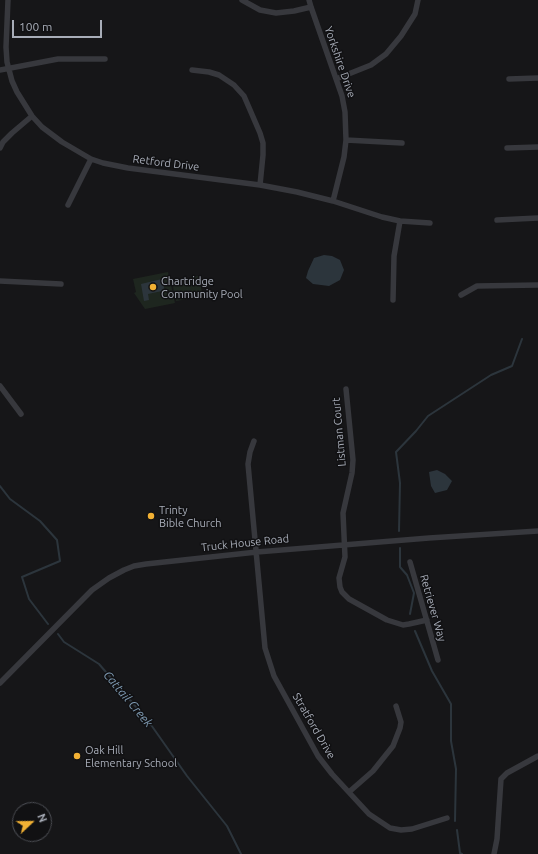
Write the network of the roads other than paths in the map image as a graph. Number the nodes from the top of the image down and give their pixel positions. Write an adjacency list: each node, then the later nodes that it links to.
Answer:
1 (8, 0): 7 (street, Retford Drive)
2 (242, 0): 5 (street)
3 (310, 0): 5 (street, Yorkshire Drive)
4 (418, 0): 11 (street)
5 (310, 6): 11 (street, Yorkshire Drive)
6 (105, 59): 7 (street)
7 (9, 68): 8 (street); 13 (street, Retford Drive)
8 (0, 70)
9 (192, 70): 20 (street)
10 (538, 78): 12 (street)
11 (336, 79): 14 (street, Yorkshire Drive)
12 (508, 79)
13 (32, 116): 17 (street); 19 (street, Retford Drive)
14 (346, 140): 15 (street); 21 (street, Yorkshire Drive)
15 (402, 143)
16 (538, 147): 18 (street)
17 (0, 148)
18 (506, 148)
19 (91, 159): 20 (street, Retford Drive); 22 (street)
20 (260, 185): 21 (street, Retford Drive)
21 (332, 201): 25 (street, Retford Drive)
22 (68, 205)
23 (538, 218): 24 (street)
24 (497, 220)
25 (400, 221): 26 (street, Retford Drive); 31 (street)
26 (430, 223)
27 (0, 281): 28 (street)
28 (61, 284)
29 (538, 284): 30 (street)
30 (461, 296)
31 (393, 300)
32 (0, 386): 34 (street)
33 (346, 389): 37 (street, Listman Court)
34 (21, 414)
35 (254, 441): 38 (street, Stratford Drive)
36 (538, 531): 37 (street, Truck House Road)
37 (345, 544): 38 (street, Truck House Road); 40 (street, Listman Court)
38 (257, 552): 42 (street, Truck House Road); 45 (street, Stratford Drive)
39 (410, 562): 40 (street, Retriever Way)
40 (427, 620): 41 (street, Retriever Way)
41 (438, 660)
42 (0, 683)
43 (396, 706): 45 (street)
44 (538, 756): 47 (street)
45 (349, 792): 46 (street, Stratford Drive)
46 (447, 818)
47 (494, 854)

